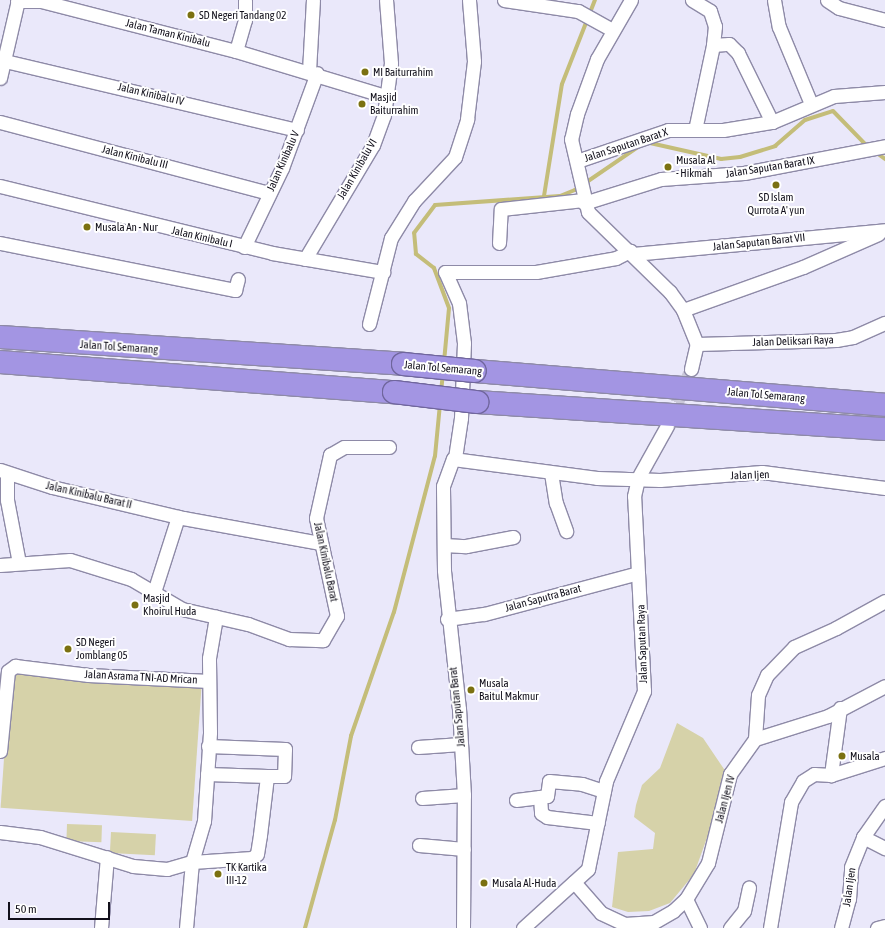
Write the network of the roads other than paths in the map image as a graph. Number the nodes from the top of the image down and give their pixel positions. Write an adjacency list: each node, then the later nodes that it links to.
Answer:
1 (42, 0): 11 (street, Jalan Taman Kinibalu); 13 (street, Jalan Taman Kinibalu)
2 (246, 0): 17 (street)
3 (313, 0): 19 (street, Jalan Kinibalu V)
4 (386, 0): 22 (street, Jalan Kinibalu VI)
5 (469, 0): 39 (street)
6 (504, 0): 12 (street)
7 (631, 0): 15 (street)
8 (692, 0): 16 (street)
9 (774, 0): 23 (street)
10 (827, 0): 14 (street)
11 (18, 1): 18 (street)
12 (544, 2): 15 (street)
13 (69, 4): 17 (street, Jalan Taman Kinibalu)
14 (885, 20)
15 (612, 30): 29 (street)
16 (714, 45): 25 (street); 27 (street)
17 (236, 51): 19 (street, Jalan Taman Kinibalu)
18 (5, 60): 20 (street); 26 (street, Jalan Kinibalu IV)
19 (313, 72): 22 (street, Jalan Taman Kinibalu); 26 (street, Jalan Kinibalu V)
20 (0, 78)
21 (885, 92): 23 (street, Jalan Saputan Barat X)
22 (388, 97): 38 (street, Jalan Kinibalu VI)
23 (811, 104): 25 (street, Jalan Saputan Barat X)
24 (0, 122): 31 (street, Jalan Kinibalu III)
25 (772, 122): 27 (street, Jalan Saputan Barat X)
26 (297, 130): 31 (street, Jalan Kinibalu V)
27 (695, 130): 29 (street, Jalan Saputan Barat X)
28 (881, 147): 32 (street, Jalan Saputan Barat IX)
29 (577, 162): 32 (street)
30 (0, 186): 36 (street, Jalan Kinibalu I)
31 (269, 193): 36 (street, Jalan Kinibalu V)
32 (583, 200): 35 (street, Jalan Saputan Barat IX); 37 (street)
33 (885, 230): 37 (street, Jalan Saputan Barat VII); 41 (street, Jalan Saputan Barat VII)
34 (0, 243): 40 (street)
35 (499, 243)
36 (244, 247): 38 (street, Jalan Kinibalu I)
37 (632, 253): 41 (street); 52 (street, Jalan Saputan Barat VII)
38 (305, 259): 39 (street, Jalan Kinibalu I)
39 (383, 272): 43 (street)
40 (238, 279)
41 (683, 310): 45 (street)
42 (885, 322): 45 (street, Jalan Deliksari Raya)
43 (369, 324)
44 (0, 337): 48 (highway, Jalan Tol Semarang, bridge)
45 (697, 344): 47 (street)
46 (0, 362): 50 (highway, bridge)
47 (691, 369)
48 (885, 405)
49 (667, 426): 55 (street, Jalan Saputan Raya)
50 (885, 430)
51 (389, 448): 60 (street, Jalan Kinibalu Barat)
52 (455, 458): 54 (street, Jalan Ijen); 61 (street, Jalan Saputan Barat)
53 (4, 472): 57 (street, Jalan Kinibalu Barat II); 62 (street)
54 (551, 473): 55 (street, Jalan Ijen); 58 (street)
55 (638, 478): 56 (street, Jalan Ijen); 64 (street, Jalan Saputan Raya)
56 (885, 488)
57 (178, 517): 60 (street, Jalan Kinibalu Barat II); 65 (street)
58 (566, 531)
59 (513, 537): 61 (street)
60 (321, 543): 67 (street, Jalan Kinibalu Barat)
61 (444, 545): 68 (street, Jalan Saputan Barat)
62 (20, 563): 63 (street, Jalan Kinibalu Barat); 65 (street, Jalan Kinibalu Barat)
63 (0, 565)
64 (638, 573): 68 (street, Jalan Saputra Barat); 82 (street, Jalan Saputan Raya)
65 (154, 592): 67 (street, Jalan Kinibalu Barat)
66 (885, 601): 73 (street)
67 (216, 617): 69 (street)
68 (448, 619): 74 (street, Jalan Saputan Barat)
69 (209, 681): 71 (street, Jalan Asrama TNI-AD Mrican); 75 (street, Jalan Asrama TNI-AD Mrican)
70 (885, 686): 72 (street)
71 (4, 697): 77 (street, Jalan Asrama TNI-AD Mrican)
72 (840, 708): 73 (street); 80 (street)
73 (755, 739): 98 (street, Jalan Ijen IV)
74 (461, 744): 76 (street); 83 (street, Jalan Saputan Barat)
75 (208, 746): 79 (street, Jalan Asrama TNI-AD Mrican); 81 (street)
76 (418, 746)
77 (0, 750)
78 (885, 758): 80 (street)
79 (207, 774): 81 (street); 95 (street, Jalan Asrama TNI-AD Mrican)
80 (831, 775): 107 (street)
81 (266, 776): 95 (street)
82 (604, 791): 84 (street); 88 (street, Jalan Saputan Raya)
83 (464, 795): 85 (street); 93 (street, Jalan Saputan Barat)
84 (540, 797): 86 (street); 88 (street)
85 (422, 798)
86 (516, 800)
87 (885, 806): 90 (street, Jalan Ijen)
88 (598, 823): 96 (street, Jalan Saputan Raya)
89 (0, 832): 94 (street)
90 (863, 837): 92 (street); 108 (street, Jalan Ijen)
91 (419, 845): 93 (street)
92 (885, 848)
93 (464, 849): 103 (street, Jalan Saputan Barat)
94 (107, 857): 95 (street); 101 (street)
95 (192, 862): 102 (street, Jalan Asrama TNI-AD Mrican)
96 (574, 882): 99 (street); 104 (street, Jalan Saputan Raya)
97 (749, 888): 106 (street)
98 (686, 899): 99 (street); 105 (street)
99 (658, 924)
100 (885, 926): 109 (street)
101 (101, 928)
102 (186, 928)
103 (463, 928)
104 (523, 928)
105 (700, 928)
106 (730, 928)
107 (770, 928)
108 (841, 928)
109 (877, 928)

